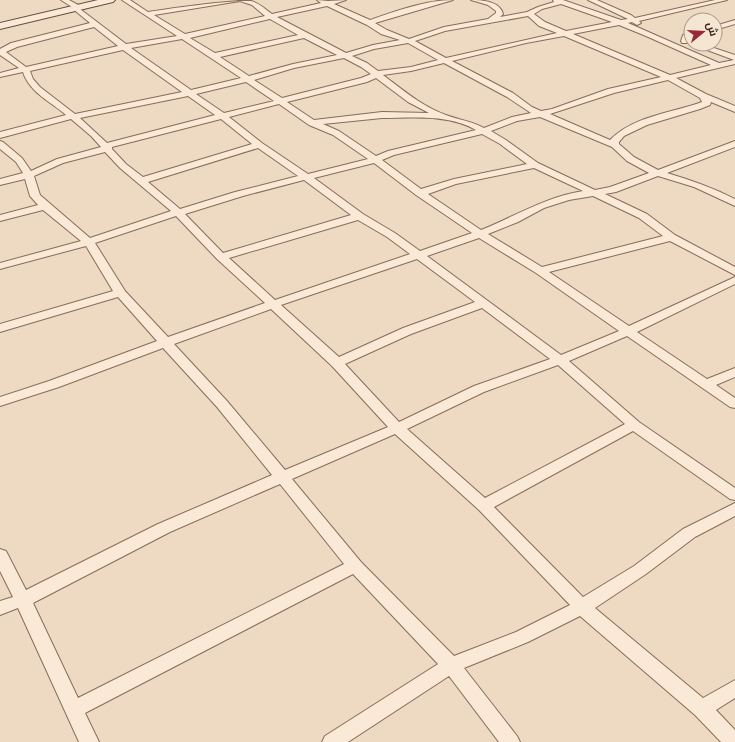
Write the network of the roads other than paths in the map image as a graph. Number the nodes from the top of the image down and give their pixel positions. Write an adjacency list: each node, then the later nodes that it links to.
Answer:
1 (64, 0): 14 (street)
2 (110, 0): 14 (street)
3 (125, 0): 15 (street)
4 (237, 0): 15 (street)
5 (243, 0): 17 (street)
6 (343, 0): 12 (street)
7 (450, 0): 21 (street)
8 (474, 0): 18 (street)
9 (594, 0): 13 (street); 19 (street)
10 (724, 0): 19 (street)
11 (558, 1): 13 (street); 16 (street)
12 (324, 2): 17 (street); 21 (street)
13 (573, 6): 22 (street)
14 (77, 8): 23 (street); 24 (street)
15 (147, 14): 28 (street)
16 (529, 14): 18 (street); 26 (street)
17 (271, 16): 27 (street); 28 (street)
18 (491, 20): 30 (street)
19 (634, 20): 22 (street); 29 (street)
20 (735, 22): 25 (street)
21 (370, 23): 30 (street)
22 (620, 23): 26 (street); 39 (street)
23 (96, 24): 31 (street); 32 (street)
24 (0, 26)
25 (723, 26)
26 (566, 34): 37 (street); 44 (street)
27 (305, 36): 34 (street); 35 (street)
28 (183, 38): 31 (street); 35 (street)
29 (683, 40)
30 (409, 41): 34 (street); 37 (street)
31 (124, 47): 41 (street); 46 (street)
32 (1, 51): 41 (street)
33 (718, 52): 36 (street)
34 (347, 55): 42 (street); 45 (street)
35 (214, 56): 45 (street)
36 (735, 58)
37 (445, 61): 42 (street); 50 (street)
38 (735, 62): 39 (street)
39 (720, 66): 40 (street); 44 (street)
40 (735, 68)
41 (26, 70): 43 (street); 52 (street)
42 (378, 74): 48 (street); 53 (street)
43 (0, 75)
44 (670, 78): 47 (street); 50 (street)
45 (248, 79): 46 (street); 48 (street)
46 (189, 93): 51 (street); 52 (street)
47 (703, 96): 49 (street); 60 (street)
48 (279, 101): 51 (street); 54 (street)
49 (735, 109)
50 (540, 114): 55 (street); 60 (street)
51 (222, 116): 59 (street); 61 (street)
52 (72, 117): 56 (street); 61 (street)
53 (442, 117): 54 (street); 55 (street)
54 (312, 123): 62 (street)
55 (483, 131): 62 (street); 63 (street)
56 (0, 134)
57 (0, 144): 65 (street)
58 (735, 144): 64 (street)
59 (259, 145): 66 (street); 67 (street)
60 (615, 145): 64 (street)
61 (107, 147): 65 (street); 67 (street)
62 (374, 160): 66 (street); 70 (street)
63 (535, 165): 69 (street); 70 (street)
64 (656, 173): 69 (street); 71 (street)
65 (29, 175): 68 (street); 72 (street)
66 (307, 178): 73 (street); 74 (street)
67 (141, 181): 73 (street)
68 (0, 182)
69 (591, 192): 76 (street); 77 (street)
70 (420, 193): 76 (street)
71 (735, 203)
72 (45, 206): 75 (street); 78 (street)
73 (178, 212): 78 (street); 80 (street)
74 (359, 216): 79 (street); 80 (street)
75 (0, 218)
76 (480, 234): 79 (street); 82 (street)
77 (671, 237): 82 (street); 83 (street)
78 (89, 242): 81 (street); 85 (street)
79 (419, 255): 86 (street); 87 (street)
80 (221, 257): 87 (street)
81 (0, 266)
82 (540, 271): 89 (street)
83 (735, 272)
84 (735, 280): 89 (street)
85 (120, 293): 88 (street); 90 (street)
86 (482, 304): 91 (street); 92 (street)
87 (273, 306): 90 (street); 92 (street)
88 (0, 328)
89 (629, 331): 91 (street); 94 (street)
90 (167, 343): 95 (street); 99 (street)
91 (560, 360): 97 (street); 98 (street)
92 (338, 363): 98 (street)
93 (735, 372): 94 (street)
94 (705, 384): 96 (street)
95 (0, 402)
96 (735, 404)
97 (634, 425): 100 (street); 101 (street)
98 (397, 428): 99 (street); 101 (street)
99 (282, 477): 104 (street); 105 (street)
100 (735, 495)
101 (484, 506): 106 (street)
102 (735, 509): 106 (street)
103 (0, 555): 105 (street)
104 (355, 566): 108 (street); 110 (street)
105 (23, 600): 107 (street); 110 (street)
106 (582, 607): 108 (street); 111 (street)
107 (0, 608)
108 (451, 665): 113 (street); 114 (street)
109 (735, 688): 111 (street)
110 (75, 709): 112 (street)
111 (702, 709): 115 (street)
112 (89, 742)
113 (332, 742)
114 (510, 742)
115 (734, 742)

